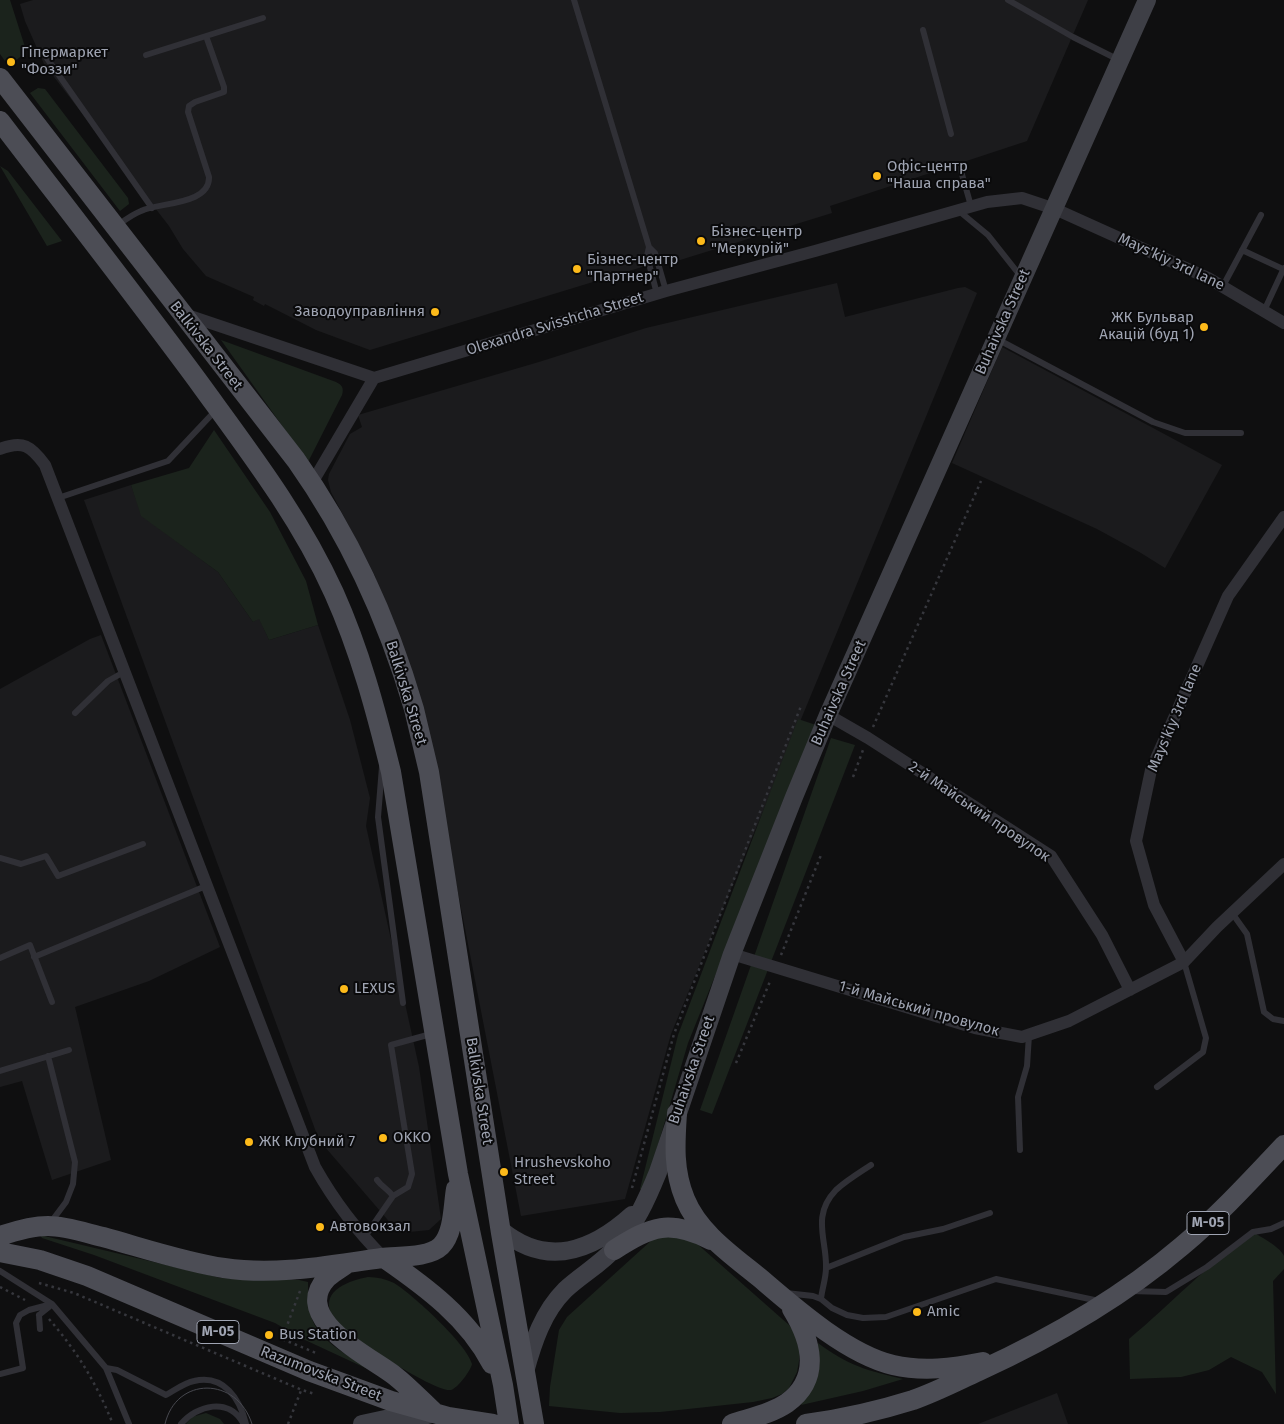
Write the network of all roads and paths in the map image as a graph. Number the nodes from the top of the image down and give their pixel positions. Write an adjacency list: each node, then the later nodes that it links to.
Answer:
1 (574, 0): 20 (lane)
2 (1008, 0): 9 (lane)
3 (1147, 0): 9 (main road, Buhaivska Street)
4 (263, 18): 6 (lane)
5 (923, 30): 12 (lane)
6 (206, 36): 8 (lane); 15 (lane)
7 (44, 54): 15 (lane)
8 (146, 55)
9 (1120, 60): 16 (main road, Buhaivska Street)
10 (0, 78): 19 (main road, Balkivska Street)
11 (0, 121): 31 (main road, Balkivska Street)
12 (951, 134)
13 (959, 164): 14 (lane)
14 (971, 206): 16 (street, Olexandra Svisshcha Street); 17 (street, Olexandra Svisshcha Street)
15 (152, 208): 19 (lane)
16 (1055, 209): 23 (main road, Buhaivska Street); 24 (street, Mays'kiy 3rd lane)
17 (958, 210): 23 (lane); 25 (street, Olexandra Svisshcha Street)
18 (1261, 215): 21 (lane)
19 (114, 227): 27 (main road, Balkivska Street)
20 (649, 247): 25 (lane); 25 (lane)
21 (1242, 250): 22 (lane); 24 (lane)
22 (1284, 268): 26 (lane)
23 (1022, 278): 29 (main road, Buhaivska Street)
24 (1223, 286): 26 (street, Mays'kiy 3rd lane)
25 (662, 292): 30 (street, Olexandra Svisshcha Street)
26 (1264, 310): 28 (street, Mays'kiy 3rd lane)
27 (180, 313): 30 (street); 35 (main road, Balkivska Street)
28 (1284, 323)
29 (996, 338): 32 (lane); 41 (main road, Buhaivska Street)
30 (374, 378): 35 (street)
31 (217, 408): 36 (lane); 43 (main road, Balkivska Street)
32 (1241, 433)
33 (0, 449): 36 (street)
34 (981, 481): 42 (path)
35 (312, 484): 76 (main road, Balkivska Street)
36 (58, 498): 38 (street)
37 (1284, 517): 53 (street, Mays'kiy 3rd lane)
38 (124, 672): 40 (lane); 48 (street)
39 (800, 706): 70 (path)
40 (75, 713)
41 (828, 715): 42 (street, 2-й Майський провулок); 50 (main road, Buhaivska Street)
42 (868, 738): 44 (path); 54 (street, 2-й Майський провулок)
43 (384, 744): 56 (lane); 58 (main road, Balkivska Street)
44 (853, 777)
45 (143, 844): 46 (lane)
46 (0, 858)
47 (1284, 864): 49 (street, 1-й Майський провулок)
48 (206, 886): 51 (lane); 78 (street)
49 (1232, 913): 53 (street, 1-й Майський провулок); 57 (lane)
50 (732, 954): 59 (street, 1-й Майський провулок); 64 (main road, Buhaivska Street)
51 (34, 957): 52 (lane); 55 (lane)
52 (0, 958)
53 (1184, 962): 54 (street, 1-й Майський провулок); 63 (lane)
54 (1130, 990): 59 (street, 1-й Майський провулок)
55 (52, 1002)
56 (403, 1003)
57 (1284, 1021)
58 (435, 1033): 68 (main road, Balkivska Street); 71 (lane)
59 (1029, 1035): 66 (lane)
60 (69, 1050): 61 (lane)
61 (48, 1056): 62 (lane); 75 (lane)
62 (0, 1071)
63 (1157, 1087)
64 (677, 1113): 72 (main road, Buhaivska Street); 79 (main road)
65 (1284, 1145): 88 (main road, М-05)
66 (1020, 1150)
67 (871, 1165): 85 (lane)
68 (458, 1174): 82 (main road); 104 (main road, Balkivska Street)
69 (377, 1180): 71 (lane)
70 (632, 1188)
71 (393, 1196): 78 (lane)
72 (645, 1203): 76 (main road); 80 (main road, Buhaivska Street)
73 (990, 1213): 85 (lane)
74 (1284, 1223): 88 (lane)
75 (49, 1226): 77 (main road); 84 (main road)
76 (501, 1230): 102 (main road, Balkivska Street)
77 (0, 1236)
78 (364, 1238): 82 (street)
79 (718, 1243): 80 (main road); 89 (main road)
80 (614, 1250): 102 (main road, Buhaivska Street)
81 (0, 1252): 101 (main road, Razumovska Street / М-05)
82 (384, 1258): 83 (main road); 104 (main road)
83 (347, 1264): 84 (main road); 108 (main road)
84 (309, 1268): 97 (path)
85 (826, 1268): 90 (lane)
86 (0, 1271): 92 (lane)
87 (30, 1280): 105 (path)
88 (1123, 1291): 91 (main road, М-05)
89 (783, 1298): 90 (lane); 99 (main road); 117 (main road)
90 (821, 1299): 91 (lane)
91 (1105, 1302): 99 (main road, М-05)
92 (52, 1304): 93 (lane); 94 (lane); 100 (lane)
93 (29, 1310): 94 (lane); 103 (lane)
94 (39, 1315): 95 (lane)
95 (40, 1328)
96 (276, 1337): 97 (path)
97 (282, 1338): 101 (path)
98 (71, 1345): 110 (path)
99 (1015, 1355): 106 (main road, М-05)
100 (106, 1368): 111 (lane); 113 (lane)
101 (309, 1371): 105 (path); 108 (main road, Razumovska Street / М-05)
102 (525, 1372): 116 (main road, Balkivska Street)
103 (0, 1374)
104 (502, 1384): 109 (main road, Balkivska Street)
105 (302, 1390): 107 (path); 114 (path)
106 (934, 1392): 118 (main road, М-05); 119 (main road)
107 (315, 1394)
108 (442, 1416): 109 (main road, М-05); 115 (main road)
109 (504, 1422)
110 (112, 1424)
111 (129, 1424)
112 (181, 1424): 113 (lane)
113 (245, 1424)
114 (288, 1424)
115 (362, 1424)
116 (534, 1424)
117 (732, 1424)
118 (806, 1424)
119 (878, 1424)

